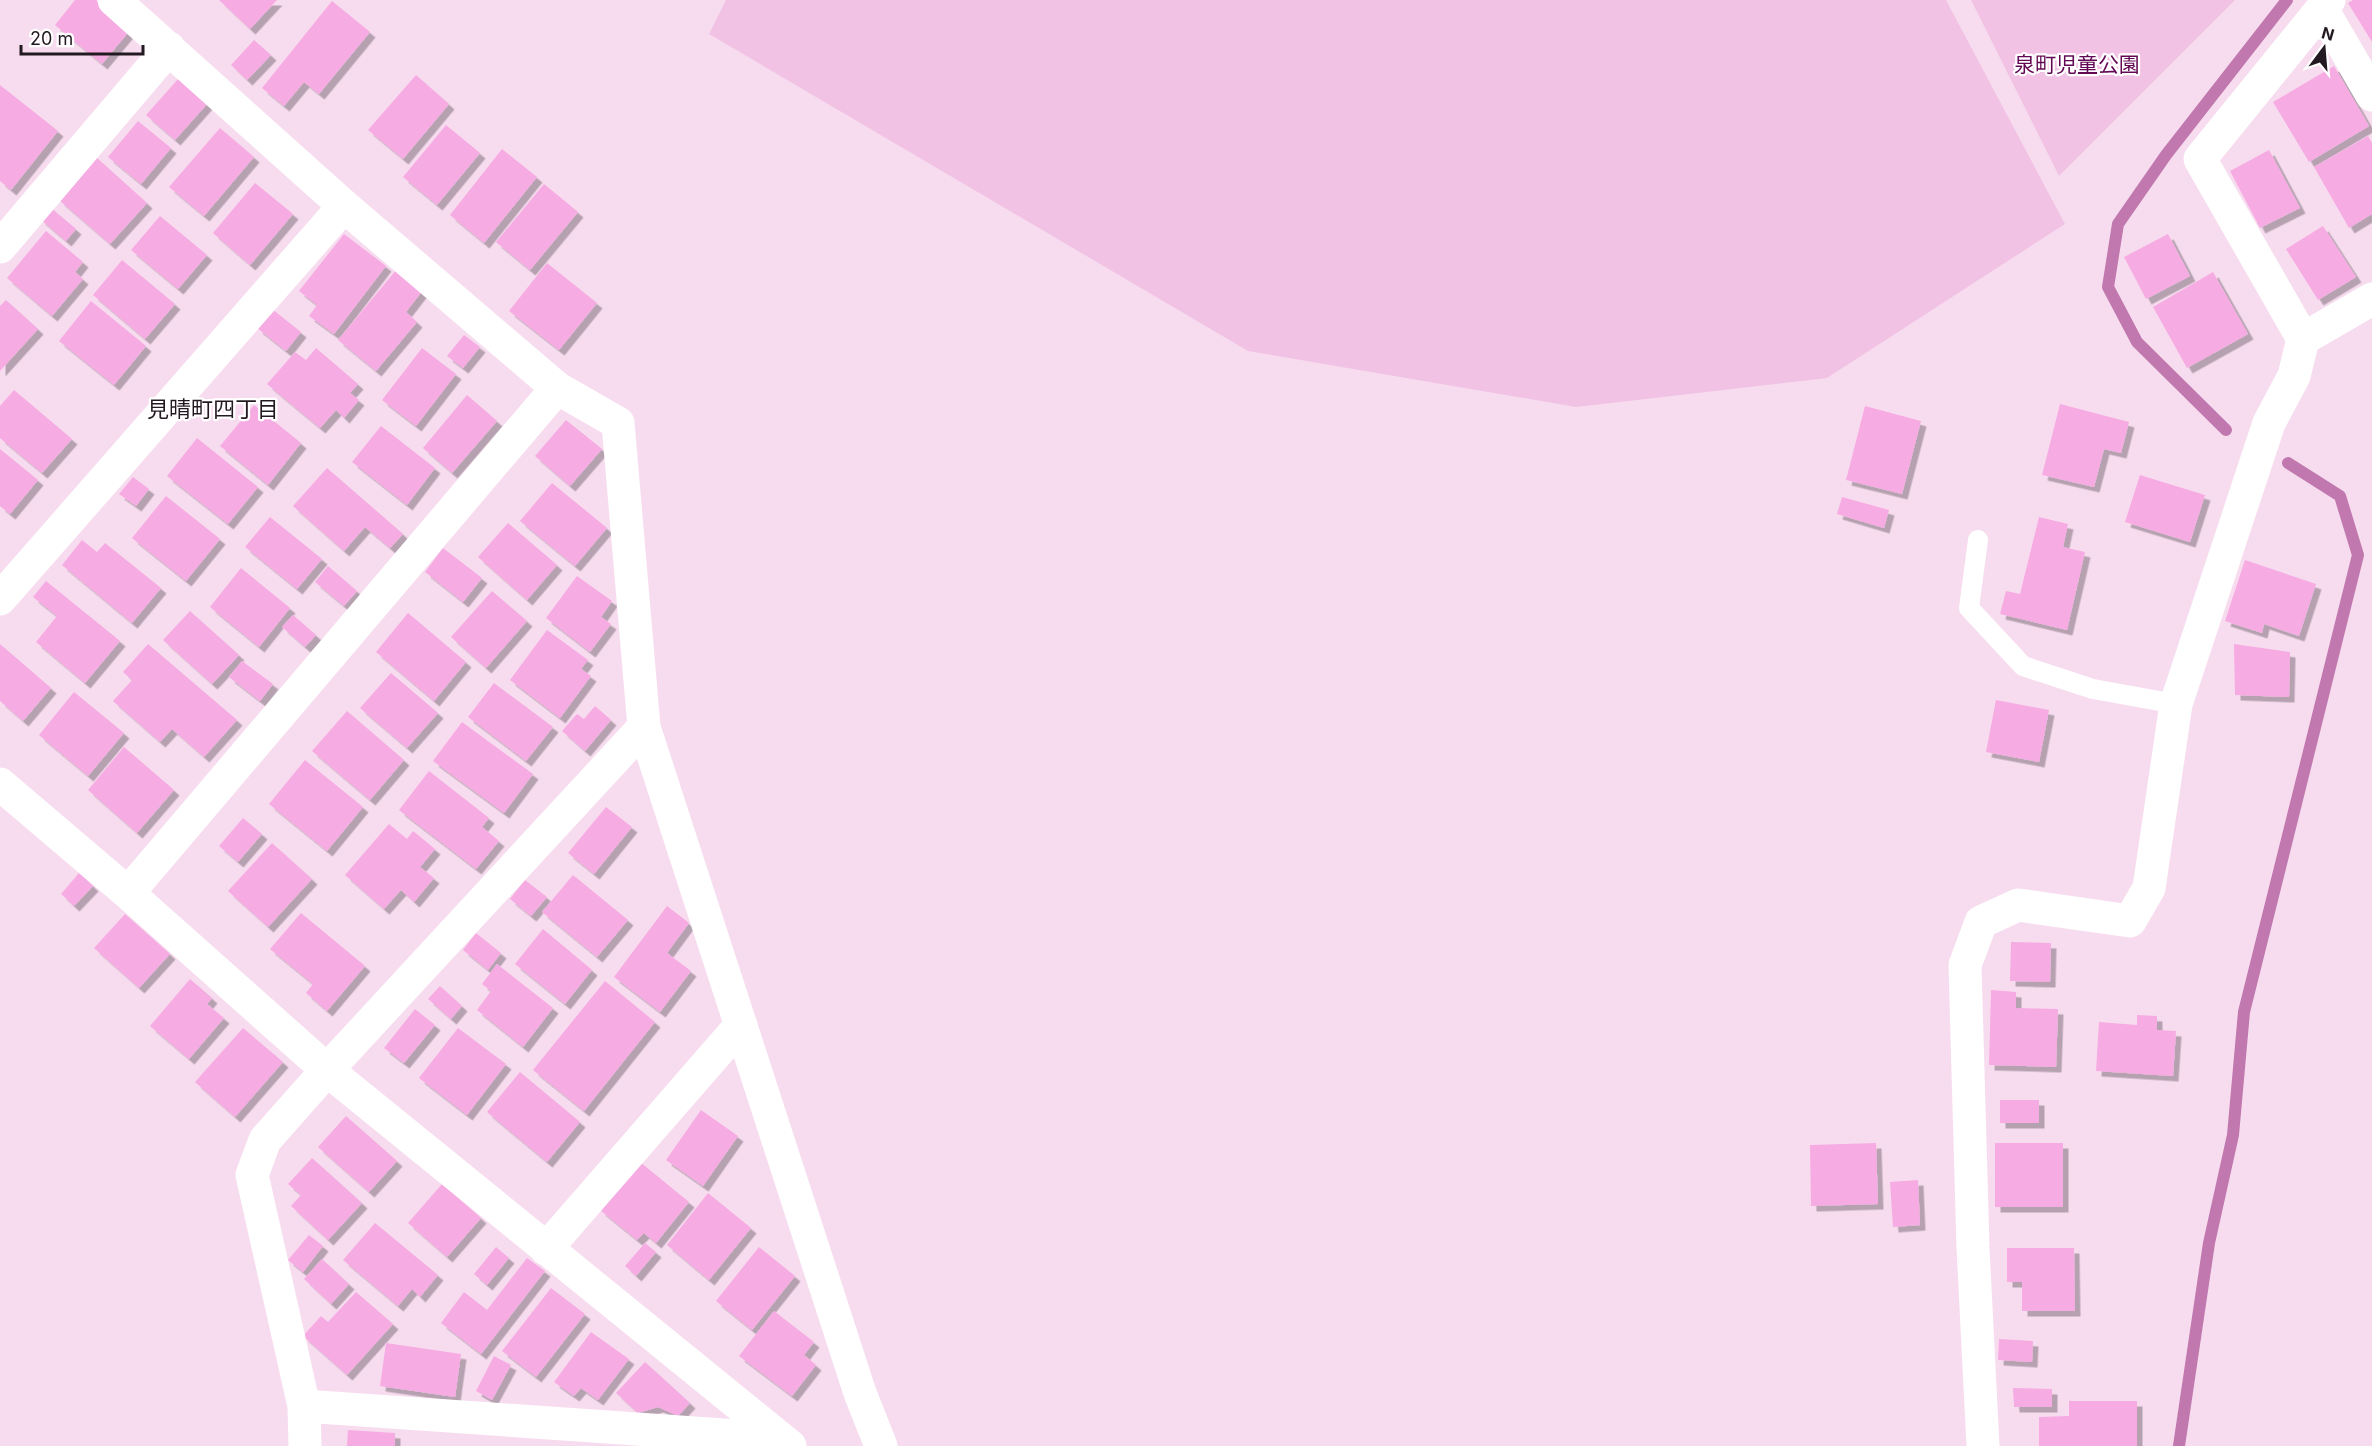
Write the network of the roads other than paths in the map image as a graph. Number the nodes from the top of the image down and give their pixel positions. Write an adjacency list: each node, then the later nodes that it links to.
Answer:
1 (114, 0): 3 (street)
2 (2325, 4): 4 (street); 8 (street)
3 (169, 48): 5 (street); 6 (street)
4 (2372, 95)
5 (344, 206): 9 (street); 11 (street)
6 (0, 247)
7 (2372, 299): 8 (street)
8 (2303, 339): 12 (street)
9 (557, 388): 13 (street); 15 (street)
10 (1978, 540): 12 (lane)
11 (0, 599)
12 (2176, 704): 23 (street)
13 (644, 728): 16 (street); 17 (street)
14 (0, 784): 15 (street)
15 (128, 893): 17 (street)
16 (741, 1025): 18 (street); 22 (street)
17 (327, 1070): 18 (street); 19 (street)
18 (546, 1249): 20 (street)
19 (304, 1406): 20 (street); 21 (street)
20 (785, 1442)
21 (305, 1446)
22 (881, 1446)
23 (1983, 1446)

